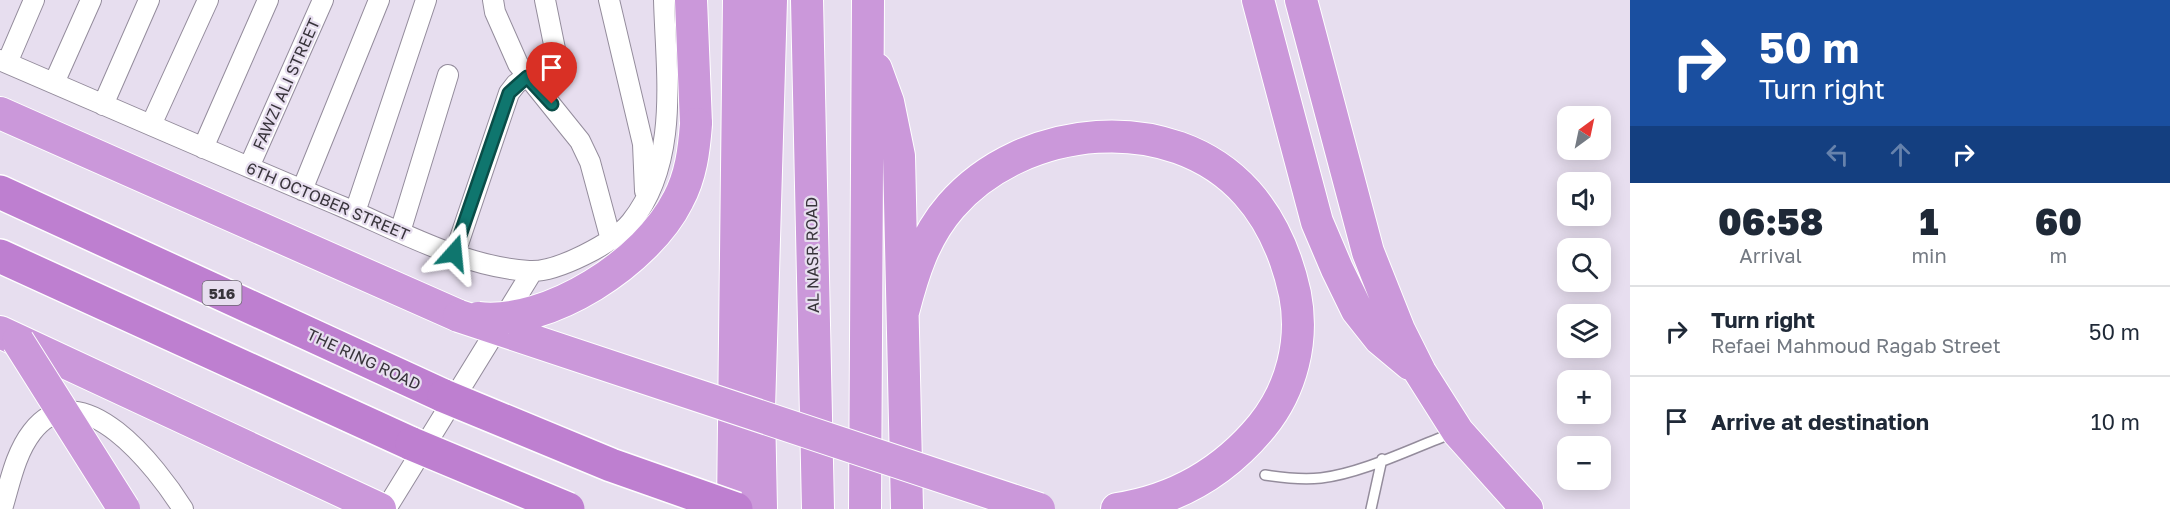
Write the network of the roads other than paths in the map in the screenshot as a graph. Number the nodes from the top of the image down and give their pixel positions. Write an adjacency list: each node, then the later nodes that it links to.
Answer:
1 (34, 0): 21 (street)
2 (91, 0): 24 (street)
3 (149, 0): 25 (street)
4 (208, 0): 27 (street)
5 (268, 0): 28 (street)
6 (323, 0): 29 (street, FAWZI ALI STREET)
7 (379, 0): 30 (street)
8 (426, 0): 33 (street)
9 (493, 0): 23 (street)
10 (545, 0): 23 (street)
11 (609, 0): 32 (street)
12 (664, 0): 32 (street, 6TH OCTOBER STREET)
13 (692, 0): 40 (highway, bridge)
14 (739, 0): 51 (highway)
15 (771, 0): 52 (highway)
16 (807, 0): 53 (highway, AL NASR ROAD)
17 (868, 0): 20 (highway)
18 (1258, 0): 42 (highway)
19 (1301, 0): 42 (highway)
20 (868, 50): 39 (highway); 54 (highway)
21 (4, 61): 24 (street, 6TH OCTOBER STREET)
22 (448, 75): 34 (street)
23 (527, 77): 35 (street); 36 (street)
24 (54, 83): 25 (street, 6TH OCTOBER STREET)
25 (103, 105): 27 (street, 6TH OCTOBER STREET)
26 (0, 113): 40 (highway)
27 (151, 125): 28 (street, 6TH OCTOBER STREET)
28 (203, 148): 29 (street, 6TH OCTOBER STREET)
29 (249, 167): 30 (street, 6TH OCTOBER STREET)
30 (302, 190): 33 (street, 6TH OCTOBER STREET)
31 (0, 192): 51 (highway, THE RING ROAD / 516, bridge)
32 (646, 200): 35 (street, 6TH OCTOBER STREET)
33 (355, 212): 34 (street, 6TH OCTOBER STREET)
34 (400, 232): 36 (street, 6TH OCTOBER STREET)
35 (611, 240): 38 (street, 6TH OCTOBER STREET)
36 (454, 253): 38 (street, 6TH OCTOBER STREET)
37 (0, 256): 50 (highway, bridge)
38 (532, 272): 46 (street)
39 (903, 312): 55 (highway); 57 (highway)
40 (459, 316): 56 (highway, bridge)
41 (9, 336): 46 (highway); 48 (highway, bridge)
42 (1420, 372): 43 (highway)
43 (1458, 432): 44 (lane); 59 (highway)
44 (1382, 459): 45 (lane); 58 (lane)
45 (1265, 475)
46 (379, 508)
47 (2, 509): 49 (street)
48 (124, 509)
49 (183, 509)
50 (568, 509)
51 (735, 509)
52 (761, 509)
53 (818, 509)
54 (865, 509)
55 (907, 509)
56 (1039, 509)
57 (1117, 509)
58 (1371, 509)
59 (1527, 509)

